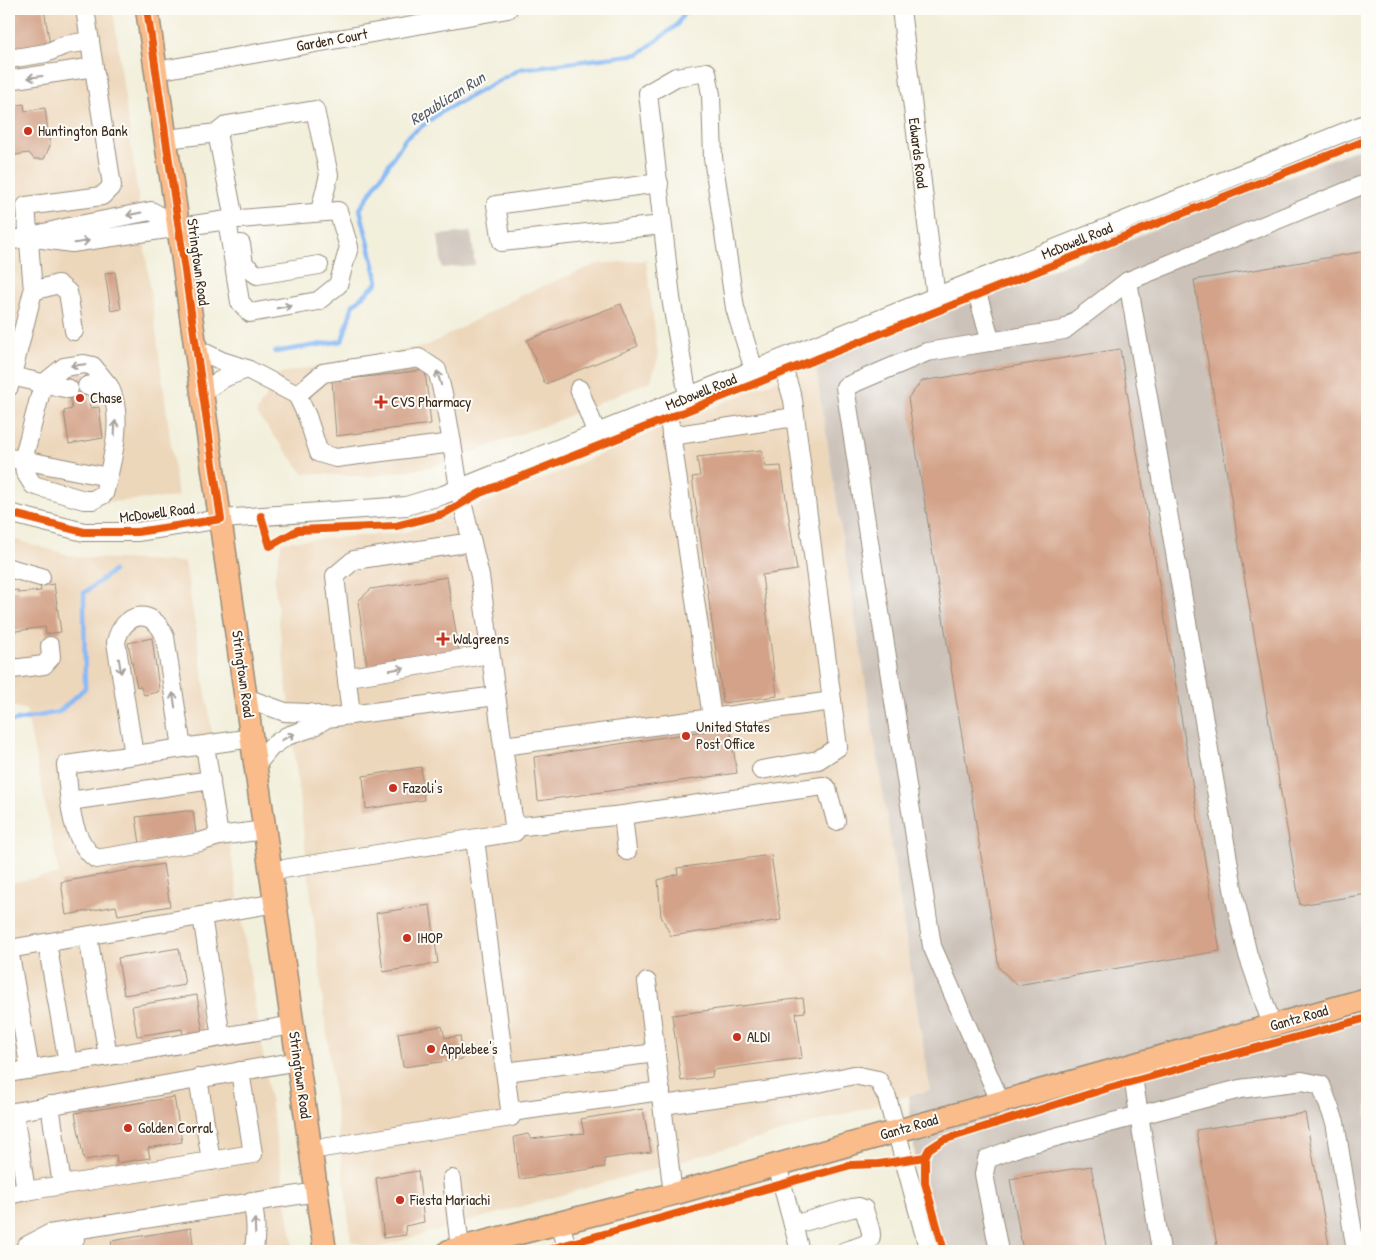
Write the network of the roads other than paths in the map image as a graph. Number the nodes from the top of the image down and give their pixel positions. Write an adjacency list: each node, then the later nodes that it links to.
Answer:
1 (85, 9): 5 (street)
2 (147, 9): 8 (main road, Stringtown Road)
3 (508, 9): 8 (street, Garden Court)
4 (900, 9): 25 (street, Edwards Road)
5 (90, 41): 6 (street); 7 (street)
6 (9, 60)
7 (94, 67): 9 (street, one-way to 9); 19 (street)
8 (156, 71): 12 (main road, Stringtown Road)
9 (9, 80)
10 (1367, 124): 23 (street, McDowell Road)
11 (216, 133): 12 (street); 15 (street); 16 (street)
12 (166, 139): 18 (main road, Stringtown Road)
13 (659, 182): 17 (street); 17 (street); 31 (street)
14 (1367, 183): 22 (street)
15 (320, 211): 16 (street); 16 (street, one-way to 15)
16 (233, 219): 18 (street); 21 (street)
17 (662, 225): 40 (street)
18 (179, 226): 19 (street); 28 (main road, Stringtown Road)
19 (28, 237): 20 (street); 24 (street)
20 (9, 240)
21 (319, 265)
22 (1128, 281): 27 (street); 91 (street)
23 (974, 282): 25 (street, McDowell Road); 27 (street)
24 (33, 291): 26 (street); 32 (street)
25 (936, 298): 29 (street, McDowell Road)
26 (74, 331)
27 (991, 342): 104 (street)
28 (197, 349): 30 (street); 38 (main road, Stringtown Road)
29 (781, 360): 31 (street, McDowell Road); 42 (street)
30 (247, 369): 38 (street); 39 (street)
31 (754, 370): 40 (street, McDowell Road)
32 (10, 381): 33 (street)
33 (43, 384): 35 (street, one-way to 33); 36 (street); 46 (street)
34 (87, 386): 35 (street)
35 (109, 386): 47 (street, one-way to 35)
36 (69, 389)
37 (579, 389): 43 (street)
38 (203, 392): 50 (main road, Stringtown Road)
39 (296, 395): 45 (street); 45 (street, one-way to 39)
40 (688, 397): 41 (street, McDowell Road)
41 (667, 405): 43 (street, McDowell Road); 44 (street)
42 (795, 417): 44 (street); 60 (street)
43 (596, 434): 48 (street, McDowell Road)
44 (671, 436): 63 (street)
45 (452, 443): 48 (street)
46 (16, 459): 47 (street); 47 (street)
47 (108, 477)
48 (459, 489): 50 (street, McDowell Road); 51 (street)
49 (9, 513): 50 (street, McDowell Road)
50 (221, 519): 59 (main road, Stringtown Road)
51 (472, 542): 55 (street); 57 (street)
52 (9, 568): 53 (street)
53 (41, 577)
54 (50, 646): 56 (street)
55 (490, 654): 57 (street, one-way to 55); 58 (street)
56 (9, 664)
57 (349, 677): 61 (street)
58 (496, 696): 61 (street); 66 (street)
59 (246, 698): 62 (street); 64 (main road, Stringtown Road)
60 (832, 701): 63 (street); 69 (street)
61 (352, 715): 62 (street)
62 (326, 718): 70 (street, one-way to 62)
63 (712, 718): 66 (street)
64 (252, 738): 65 (street); 70 (main road, Stringtown Road)
65 (205, 745): 67 (street); 72 (street)
66 (503, 746): 77 (street)
67 (182, 748): 68 (street); 68 (street, one-way to 68)
68 (134, 755): 74 (street)
69 (818, 760): 71 (street); 73 (street)
70 (256, 765): 78 (main road, Stringtown Road)
71 (761, 770)
72 (210, 780): 74 (street); 79 (street)
73 (823, 786): 75 (street); 76 (street)
74 (70, 801): 79 (street)
75 (622, 815): 77 (street); 81 (street)
76 (836, 821)
77 (515, 827): 80 (street)
78 (265, 830): 79 (street); 82 (main road, Stringtown Road)
79 (219, 836)
80 (476, 839): 82 (street); 100 (street)
81 (627, 851)
82 (271, 871): 83 (main road, Stringtown Road)
83 (276, 903): 84 (street); 90 (main road, Stringtown Road)
84 (202, 916): 85 (street); 92 (street)
85 (88, 936): 86 (street); 94 (street)
86 (47, 943): 87 (street); 96 (street)
87 (9, 949): 98 (street)
88 (646, 982): 93 (street)
89 (1367, 999): 91 (main road, Gantz Road)
90 (293, 1025): 92 (street); 95 (main road, Stringtown Road)
91 (1272, 1025): 97 (main road, Gantz Road)
92 (221, 1037): 94 (street)
93 (656, 1053): 100 (street); 103 (street)
94 (108, 1056): 96 (street)
95 (298, 1061): 99 (street); 109 (main road, Stringtown Road)
96 (68, 1063): 98 (street)
97 (1131, 1064): 104 (main road, Gantz Road); 107 (street)
98 (30, 1070): 101 (street)
99 (240, 1071): 102 (street); 110 (street)
100 (505, 1072): 106 (street)
101 (9, 1073)
102 (198, 1078): 105 (street); 110 (street)
103 (662, 1098): 106 (street); 108 (street); 116 (street)
104 (1000, 1101): 108 (main road, Gantz Road)
105 (50, 1105): 113 (street); 115 (street)
106 (511, 1112): 109 (street)
107 (1138, 1115): 132 (street); 133 (street); 134 (street)
108 (896, 1131): 111 (main road, Gantz Road); 131 (street)
109 (311, 1150): 114 (main road, Stringtown Road)
110 (211, 1161): 113 (street)
111 (777, 1164): 116 (main road, Gantz Road); 120 (street)
112 (452, 1180): 122 (street)
113 (62, 1185): 115 (street)
114 (317, 1192): 117 (street); 127 (main road, Stringtown Road)
115 (17, 1193)
116 (673, 1194): 119 (main road, Gantz Road)
117 (251, 1201): 118 (street); 126 (street, one-way to 117)
118 (204, 1208): 121 (street); 123 (street)
119 (560, 1223): 122 (main road, Gantz Road); 128 (street)
120 (793, 1225): 129 (street); 130 (street)
121 (82, 1238): 124 (street); 125 (street)
122 (454, 1250)
123 (24, 1251)
124 (52, 1251)
125 (66, 1251)
126 (254, 1251)
127 (325, 1251)
128 (568, 1251)
129 (800, 1251)
130 (845, 1251)
131 (928, 1251)
132 (999, 1251)
133 (1161, 1251)
134 (1356, 1251)

